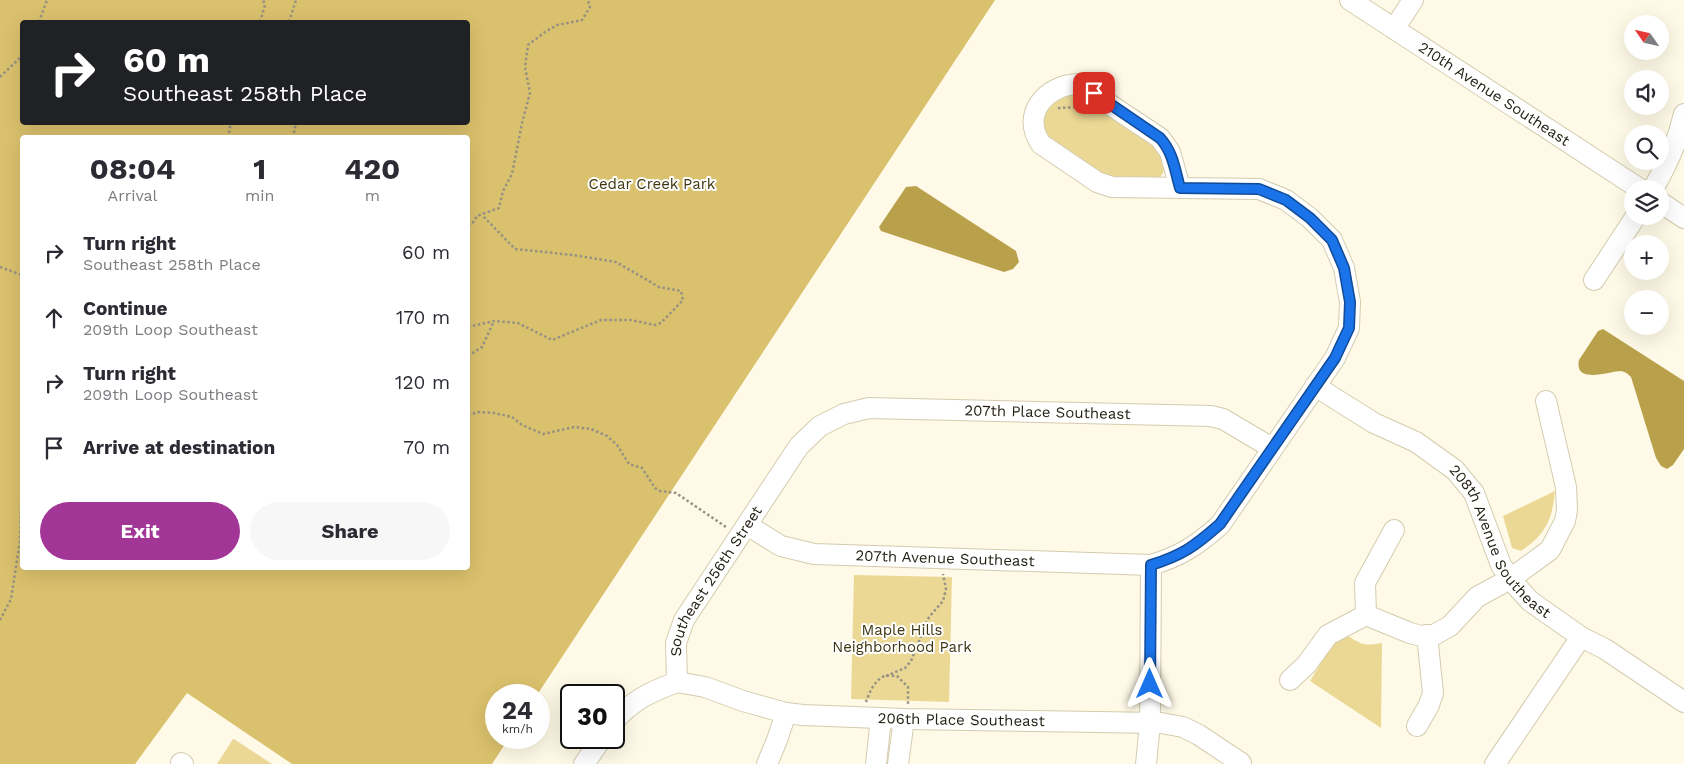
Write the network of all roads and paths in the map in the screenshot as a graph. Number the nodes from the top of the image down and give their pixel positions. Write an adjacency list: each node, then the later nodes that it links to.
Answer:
1 (47, 0): 7 (path)
2 (263, 0): 8 (path)
3 (296, 0): 9 (path)
4 (588, 0): 20 (path)
5 (1350, 0): 10 (street, 210th Avenue Southeast)
6 (1413, 0): 10 (street)
7 (40, 20)
8 (261, 20)
9 (290, 20)
10 (1394, 29): 16 (street, 210th Avenue Southeast)
11 (20, 58): 12 (path)
12 (0, 77)
13 (1037, 106): 14 (path); 18 (street); 18 (street)
14 (1091, 114)
15 (1684, 114): 17 (street)
16 (1626, 180)
17 (1658, 180)
18 (1180, 188): 30 (street)
19 (1669, 208): 21 (street)
20 (482, 215): 22 (path); 27 (path)
21 (1684, 218)
22 (470, 224)
23 (1630, 225): 26 (street)
24 (0, 267): 25 (path)
25 (20, 274)
26 (1594, 280)
27 (494, 321): 28 (path); 29 (path)
28 (470, 327)
29 (470, 355)
30 (1315, 386): 34 (street); 40 (street, 208th Avenue Southeast)
31 (1546, 401): 40 (street)
32 (470, 414): 35 (path)
33 (820, 426): 34 (street, 207th Place Southeast); 35 (street, Southeast 256th Street)
34 (1272, 448): 39 (street)
35 (743, 530): 38 (street, 207th Avenue Southeast); 47 (street, Southeast 256th Street)
36 (1394, 530): 41 (street)
37 (20, 541): 42 (path)
38 (940, 558): 39 (street, 207th Avenue Southeast); 45 (path)
39 (1151, 565): 53 (street)
40 (1510, 579): 43 (street); 44 (street, 208th Avenue Southeast)
41 (1366, 616): 43 (street); 46 (street)
42 (0, 620)
43 (1427, 635): 54 (street)
44 (1581, 637): 48 (street, 208th Avenue Southeast); 62 (street)
45 (886, 676): 51 (path); 52 (path)
46 (1290, 680)
47 (677, 682): 49 (street, Southeast 256th Street); 50 (street, 206th Place Southeast)
48 (1684, 702)
49 (625, 710)
50 (786, 713): 51 (street, 206th Place Southeast); 58 (street)
51 (871, 718): 52 (street, 206th Place Southeast); 59 (street)
52 (904, 719): 53 (street, 206th Place Southeast); 60 (street)
53 (1150, 723): 56 (street, 206th Place Southeast); 61 (street)
54 (1417, 726)
55 (594, 749): 57 (street)
56 (1241, 763)
57 (584, 764)
58 (767, 764)
59 (876, 764)
60 (898, 764)
61 (1146, 764)
62 (1494, 764)

